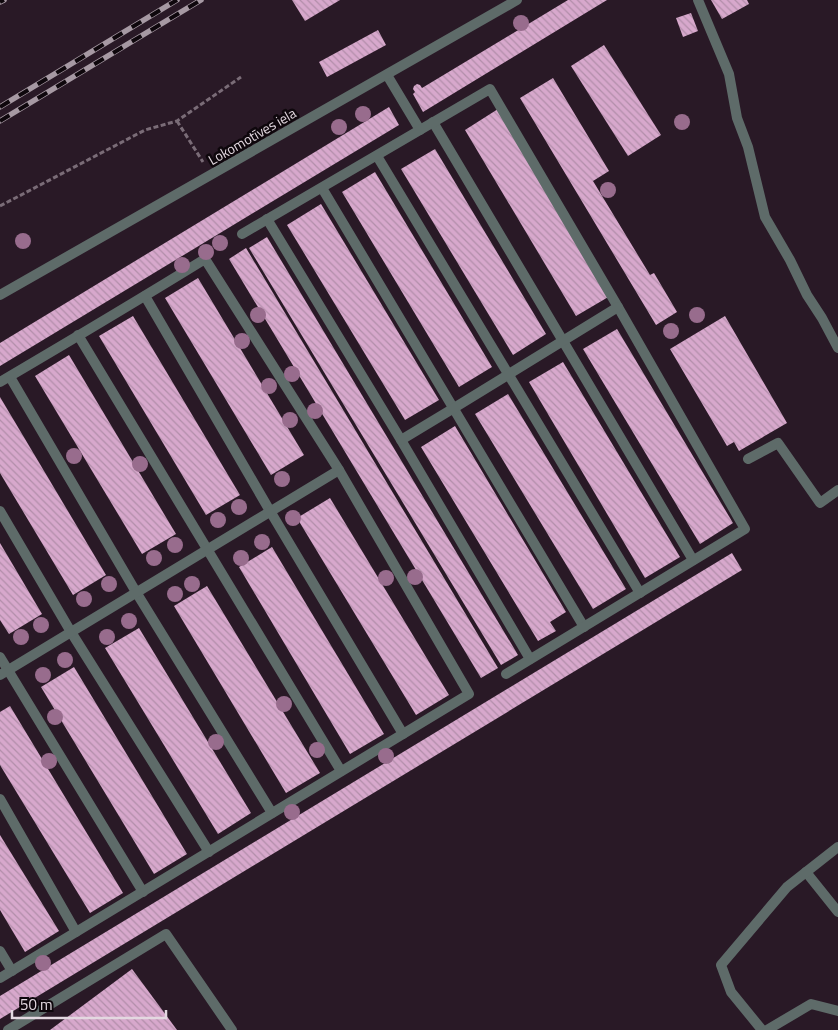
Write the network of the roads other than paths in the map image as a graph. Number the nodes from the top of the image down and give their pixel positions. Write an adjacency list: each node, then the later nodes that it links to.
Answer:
1 (517, 0): 3 (street, Lokomotīves iela)
2 (698, 0): 15 (street)
3 (387, 75): 5 (street); 10 (street, Lokomotīves iela)
4 (433, 122): 5 (street); 12 (street); 14 (street)
5 (420, 130): 6 (street)
6 (377, 156): 7 (street); 16 (street)
7 (322, 188): 8 (street); 19 (street)
8 (267, 219): 9 (street); 20 (street)
9 (242, 234)
10 (0, 295)
11 (145, 296): 13 (street); 22 (street); 25 (street)
12 (618, 306): 14 (street); 27 (street)
13 (78, 335): 17 (street); 26 (street)
14 (563, 340): 16 (street); 27 (street)
15 (838, 348)
16 (509, 374): 19 (street); 29 (street)
17 (10, 377): 18 (street); 28 (street)
18 (0, 382)
19 (454, 408): 20 (street); 30 (street)
20 (401, 440): 33 (street)
21 (748, 459): 23 (street)
22 (338, 470): 25 (street); 36 (street)
23 (838, 490)
24 (0, 511): 31 (street)
25 (270, 511): 26 (street); 36 (street)
26 (208, 549): 28 (street); 37 (street)
27 (693, 560): 29 (street)
28 (136, 592): 31 (street); 39 (street)
29 (640, 593): 30 (street)
30 (584, 626): 33 (street)
31 (71, 632): 34 (street); 41 (street)
32 (0, 657): 34 (street)
33 (530, 659): 35 (street)
34 (4, 672): 43 (street)
35 (506, 674)
36 (403, 734): 37 (street)
37 (341, 771): 39 (street)
38 (0, 799): 45 (street)
39 (272, 813): 41 (street)
40 (838, 847): 42 (street)
41 (209, 852): 43 (street)
42 (806, 872): 44 (street); 52 (street)
43 (143, 892): 45 (street)
44 (838, 912)
45 (76, 932): 47 (street)
46 (0, 951): 47 (street)
47 (12, 971): 48 (street)
48 (0, 978)
49 (838, 1011): 53 (street)
50 (8, 1030): 51 (street)
51 (232, 1030)
52 (762, 1030)
53 (767, 1030)

